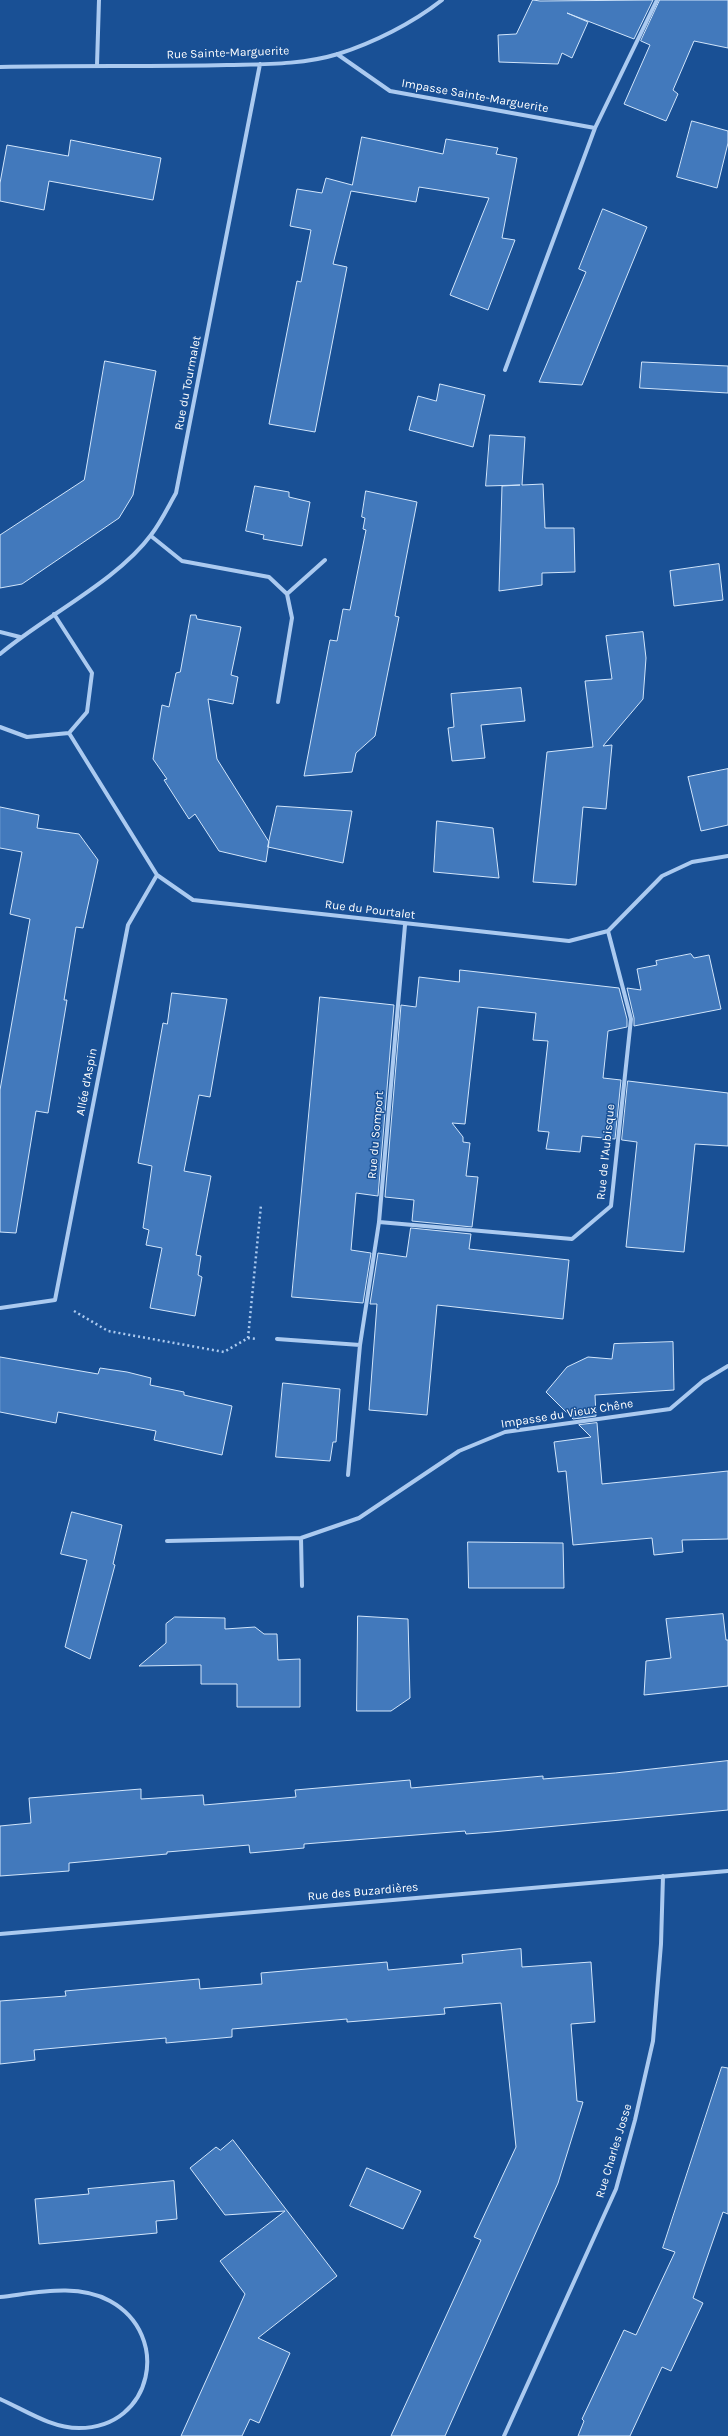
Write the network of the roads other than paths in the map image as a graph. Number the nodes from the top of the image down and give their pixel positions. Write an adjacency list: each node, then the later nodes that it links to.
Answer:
1 (99, 0): 6 (street)
2 (442, 0): 4 (street, Rue Sainte-Marguerite)
3 (657, 0): 8 (street)
4 (338, 54): 5 (street, Rue Sainte-Marguerite); 8 (street, Impasse Sainte-Marguerite)
5 (260, 64): 6 (street, Rue Sainte-Marguerite); 10 (street, Rue du Tourmalet)
6 (97, 65): 7 (street, Rue Sainte-Marguerite)
7 (0, 67)
8 (595, 128): 9 (street)
9 (505, 370)
10 (151, 536): 12 (street); 13 (street, Rue du Tourmalet)
11 (325, 560): 12 (street)
12 (287, 594): 17 (street)
13 (54, 614): 15 (street, Rue du Tourmalet); 19 (street)
14 (0, 632): 15 (street)
15 (20, 637): 16 (street, Rue du Tourmalet)
16 (0, 654)
17 (278, 702)
18 (0, 727): 19 (street)
19 (69, 733): 21 (street, Rue du Pourtalet)
20 (728, 856): 23 (street)
21 (157, 875): 22 (street, Rue du Pourtalet); 25 (street, Allée d'Aspin)
22 (405, 925): 23 (street, Rue du Pourtalet); 24 (street, Rue du Somport)
23 (608, 932): 24 (street, Rue de l'Aubisque)
24 (379, 1222): 27 (street, Rue du Somport)
25 (0, 1308)
26 (276, 1339): 27 (street)
27 (360, 1345): 29 (street, Rue du Somport)
28 (728, 1366): 30 (street, Impasse du Vieux Chêne)
29 (348, 1475)
30 (301, 1538): 31 (street, Impasse du Vieux Chêne); 32 (street)
31 (167, 1541)
32 (302, 1586)
33 (728, 1871): 34 (street, Rue des Buzardières)
34 (663, 1876): 35 (street, Rue des Buzardières); 38 (street, Rue Charles Josse)
35 (0, 1934)
36 (0, 2297): 37 (street)
37 (0, 2399)
38 (504, 2436)

